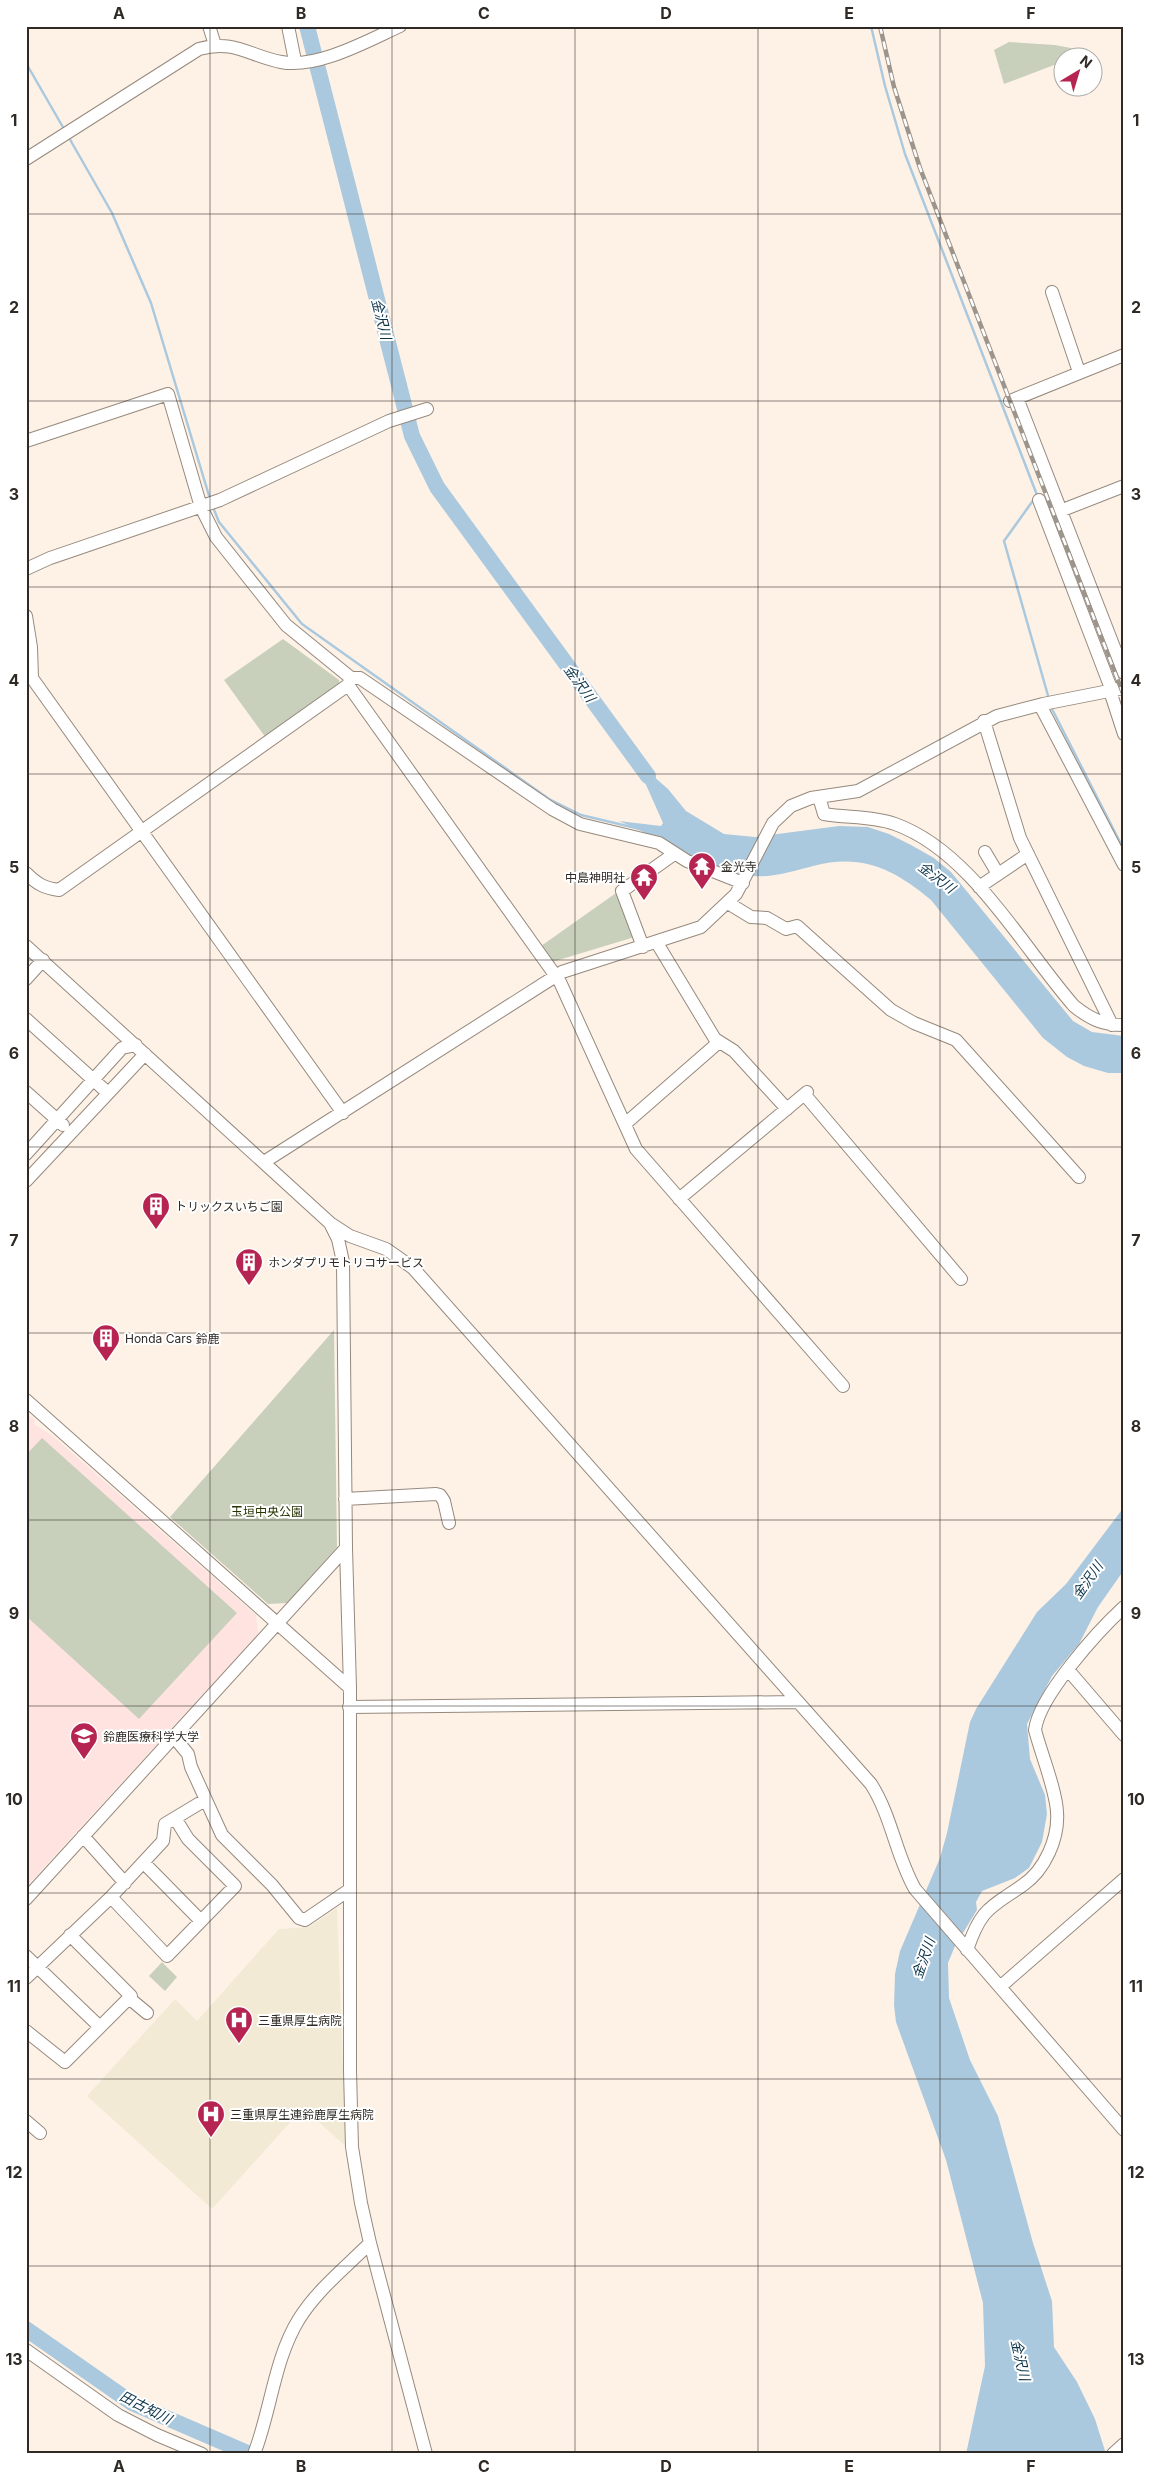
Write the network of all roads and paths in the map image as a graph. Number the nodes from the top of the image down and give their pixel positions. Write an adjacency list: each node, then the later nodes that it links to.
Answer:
1 (209, 26): 4 (street)
2 (288, 26): 5 (street)
3 (400, 26): 5 (street)
4 (215, 45): 5 (street); 6 (street)
5 (298, 61)
6 (26, 159)
7 (1052, 292): 9 (street)
8 (1124, 356): 9 (street)
9 (1079, 372): 15 (street)
10 (427, 409): 14 (street)
11 (26, 441): 14 (street)
12 (1124, 486): 15 (street)
13 (1039, 500): 20 (street)
14 (202, 507): 16 (street); 19 (street)
15 (1060, 511): 18 (street)
16 (26, 569)
17 (26, 616): 25 (street)
18 (1124, 673)
19 (350, 681): 25 (street); 27 (street); 39 (street)
20 (1115, 690): 21 (street); 23 (street)
21 (1046, 703): 22 (street); 29 (street)
22 (984, 721): 24 (street); 28 (street)
23 (1124, 734)
24 (819, 797): 32 (street); 33 (street)
25 (141, 832): 30 (street); 49 (street)
26 (985, 852): 31 (street)
27 (674, 854): 32 (street); 37 (street)
28 (1028, 854): 31 (street); 42 (street)
29 (1124, 865)
30 (26, 873)
31 (998, 874): 33 (street)
32 (743, 883): 34 (street)
33 (978, 887): 42 (street)
34 (728, 903): 35 (street); 56 (street)
35 (657, 943): 37 (street); 43 (street)
36 (26, 946): 38 (street)
37 (643, 947): 39 (street)
38 (42, 960): 40 (street); 44 (street)
39 (555, 977): 49 (street); 51 (street)
40 (26, 978)
41 (26, 1019): 45 (street)
42 (1118, 1025)
43 (719, 1042): 48 (street); 51 (street)
44 (140, 1049): 45 (street); 47 (street); 54 (street)
45 (94, 1080): 47 (street); 50 (street)
46 (26, 1092): 50 (street)
47 (108, 1093): 52 (street)
48 (787, 1109): 57 (street); 59 (street)
49 (343, 1113): 54 (street)
50 (57, 1120): 52 (street); 53 (street)
51 (625, 1124): 57 (street)
52 (71, 1132): 55 (street)
53 (26, 1154)
54 (264, 1162): 58 (street)
55 (27, 1178)
56 (1079, 1178)
57 (678, 1199): 60 (street)
58 (330, 1223): 62 (street); 69 (street)
59 (962, 1279)
60 (842, 1386)
61 (26, 1400): 66 (street)
62 (345, 1499): 63 (street); 64 (street)
63 (449, 1522)
64 (346, 1548): 66 (street); 68 (street)
65 (1124, 1607): 67 (street)
66 (277, 1623): 68 (street); 72 (street)
67 (1069, 1671): 71 (street); 84 (street)
68 (350, 1688): 70 (street)
69 (797, 1702): 70 (street); 84 (street)
70 (350, 1707): 79 (street)
71 (1124, 1735)
72 (174, 1737): 73 (street); 75 (street)
73 (205, 1800): 74 (street); 79 (street)
74 (175, 1818): 76 (street); 82 (street)
75 (83, 1836): 78 (street); 81 (street)
76 (144, 1863): 78 (street); 82 (street)
77 (1124, 1879): 88 (street)
78 (125, 1882): 80 (street)
79 (349, 1890): 96 (street)
80 (111, 1898): 82 (street); 83 (street)
81 (26, 1899)
82 (201, 1921)
83 (70, 1935): 86 (street); 89 (street)
84 (966, 1948): 88 (street)
85 (26, 1956): 86 (street)
86 (38, 1967): 87 (street); 91 (street)
87 (26, 1978)
88 (1000, 1988): 94 (street)
89 (129, 1998): 90 (street); 91 (street)
90 (147, 2013)
91 (100, 2027): 92 (street)
92 (26, 2031)
93 (26, 2121): 95 (street)
94 (1124, 2130)
95 (40, 2133)
96 (370, 2243): 99 (street); 101 (street)
97 (26, 2350): 100 (street)
98 (1124, 2444): 102 (street)
99 (256, 2448)
100 (202, 2454)
101 (426, 2454)
102 (1113, 2454)

